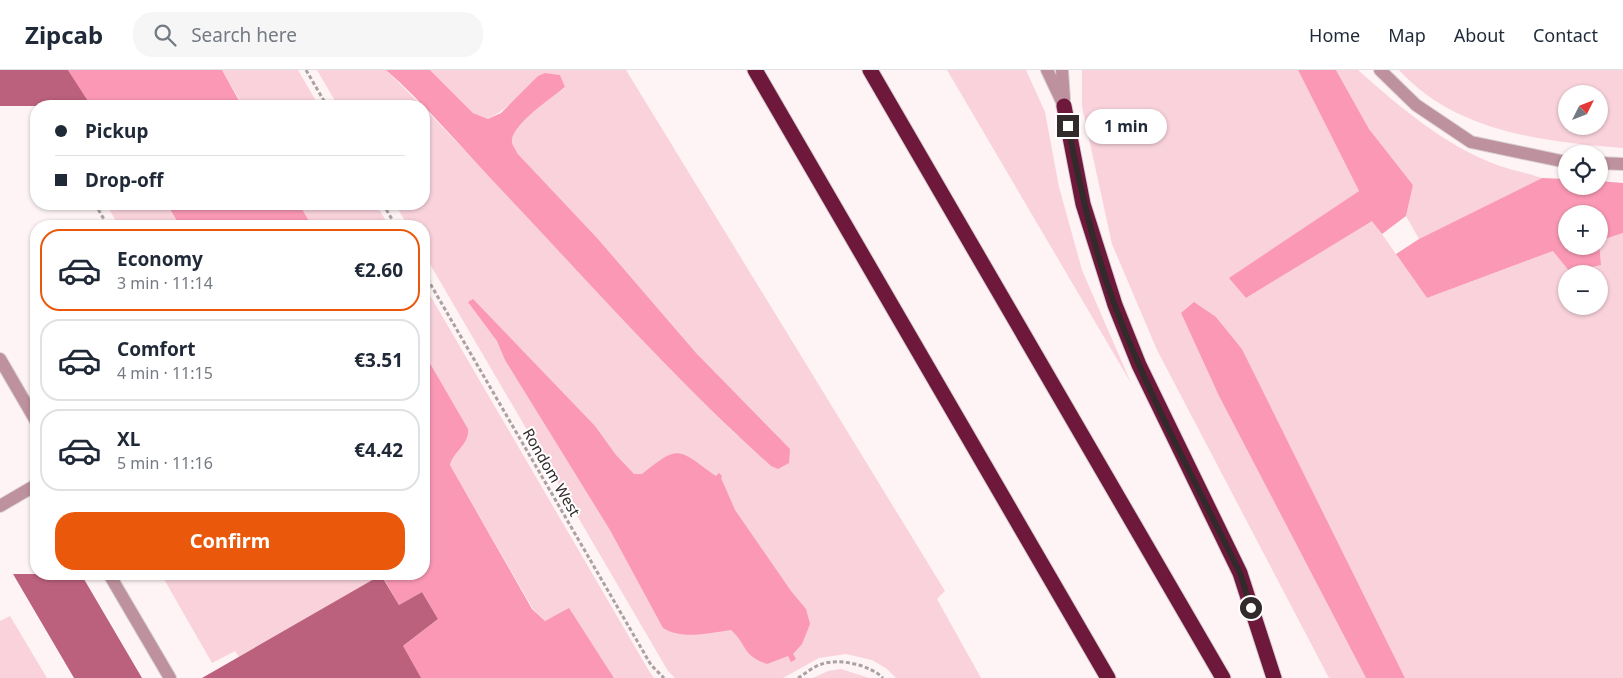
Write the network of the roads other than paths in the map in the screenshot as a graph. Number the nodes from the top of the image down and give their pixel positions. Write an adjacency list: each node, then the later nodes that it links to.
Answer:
1 (754, 70): 16 (highway)
2 (870, 70): 17 (highway)
3 (1047, 70): 6 (street)
4 (1062, 70): 6 (street)
5 (1380, 70): 7 (street)
6 (1064, 106): 18 (highway)
7 (1558, 160)
8 (1608, 164): 9 (street)
9 (1623, 164)
10 (0, 359): 11 (street)
11 (30, 411)
12 (30, 488): 13 (street)
13 (0, 506)
14 (113, 580): 15 (street)
15 (170, 678)
16 (1108, 678)
17 (1223, 678)
18 (1274, 678)

